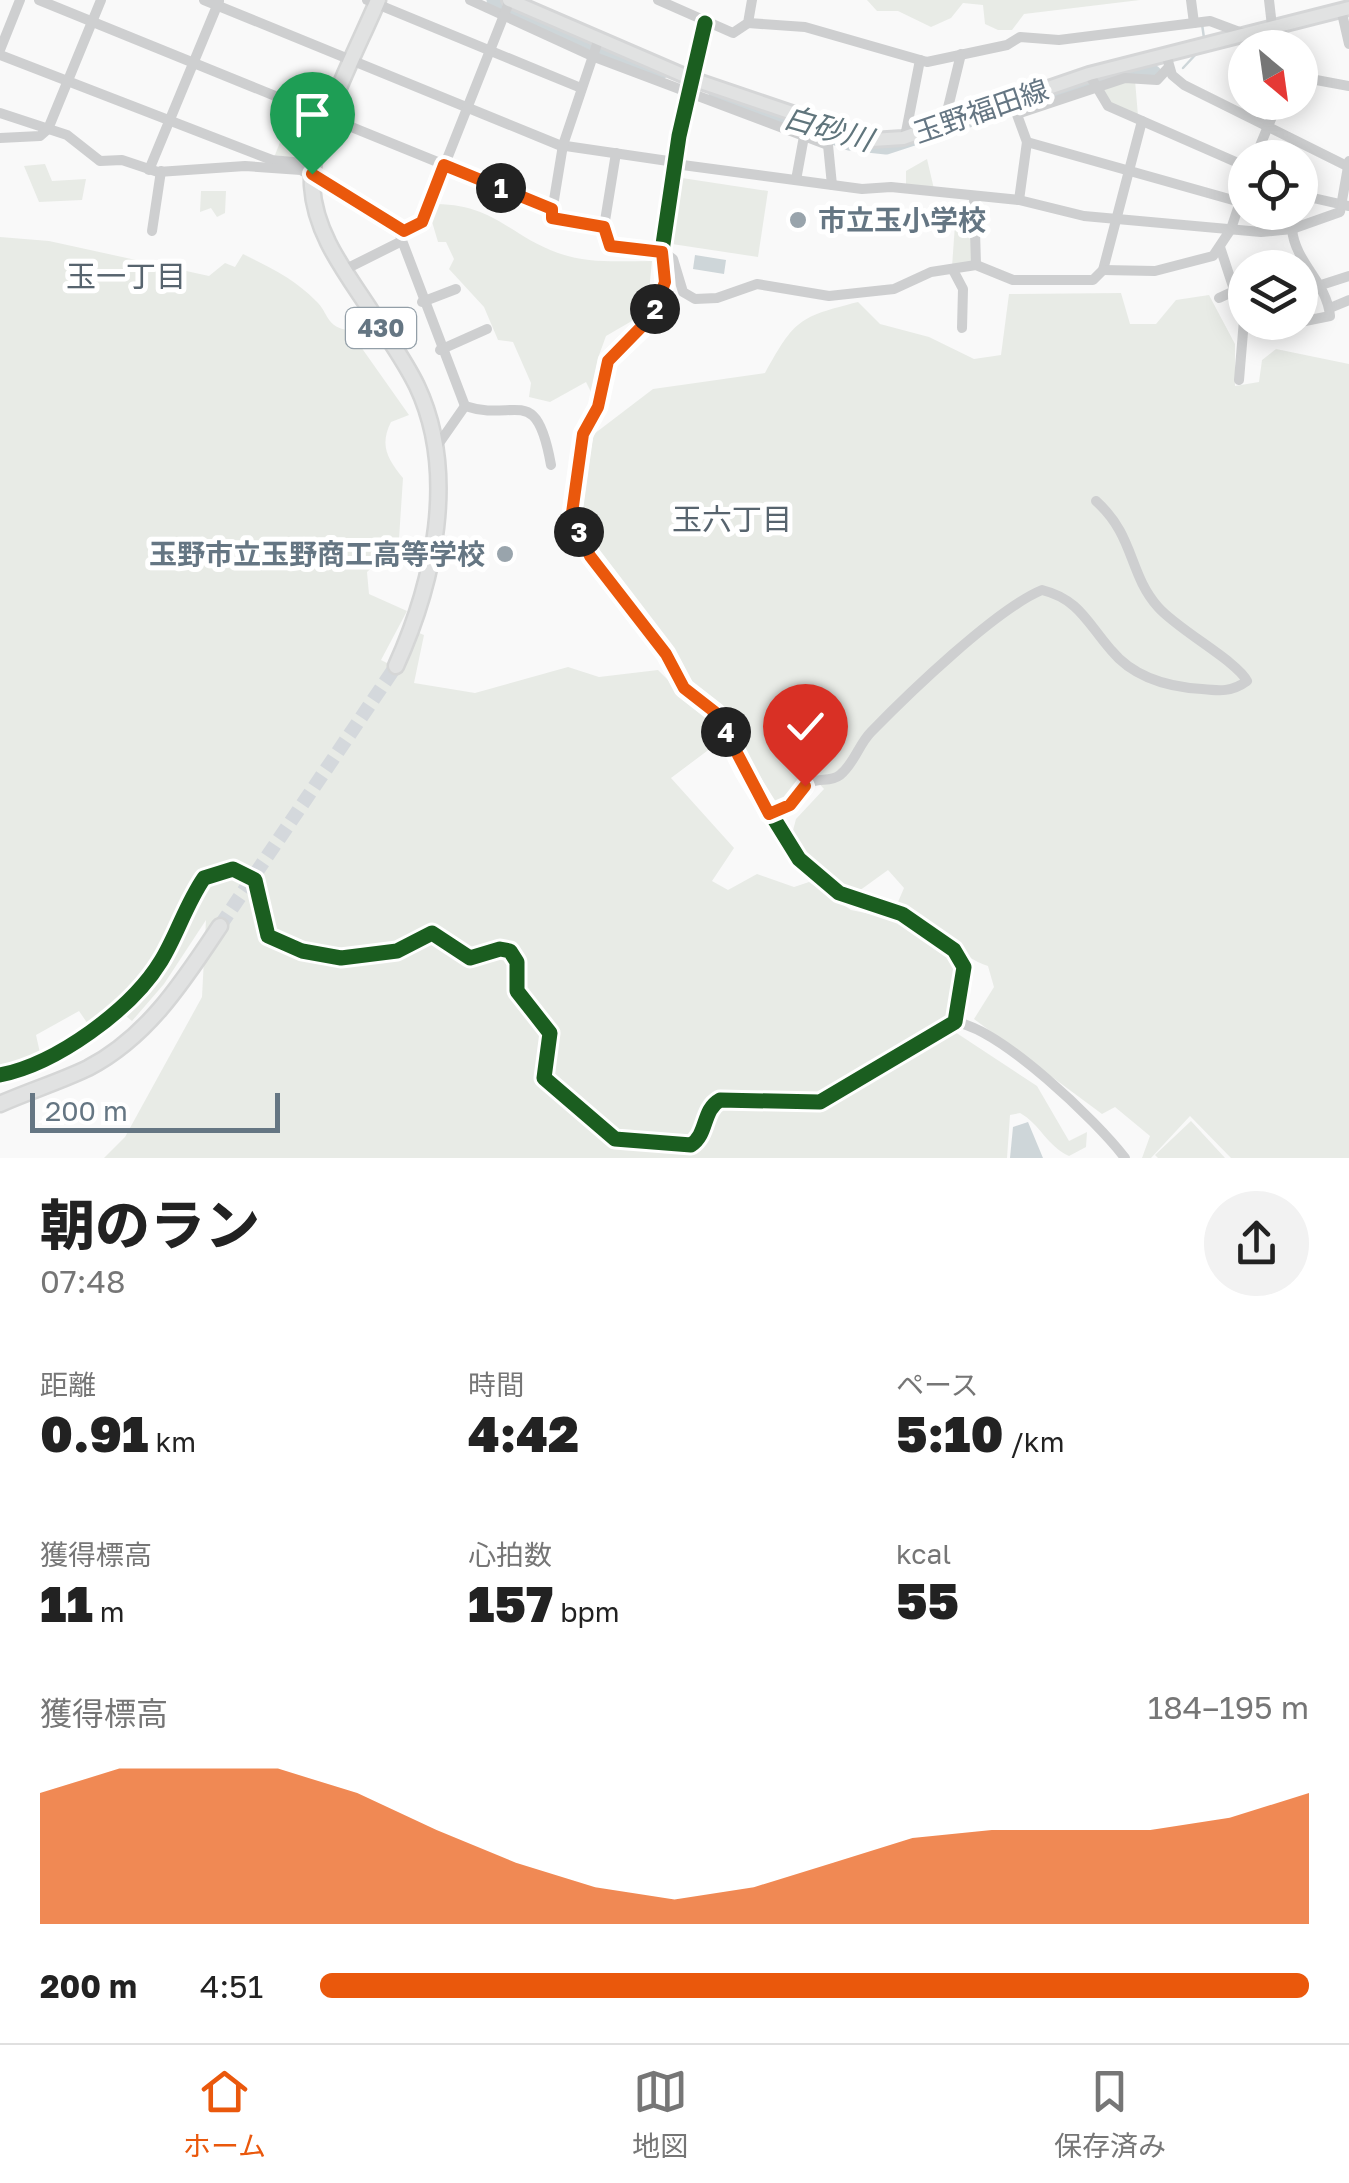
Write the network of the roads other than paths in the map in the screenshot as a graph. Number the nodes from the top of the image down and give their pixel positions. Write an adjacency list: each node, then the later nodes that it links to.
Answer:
1 (20, 0): 26 (street)
2 (39, 0): 14 (street)
3 (101, 0): 14 (street)
4 (204, 0): 11 (street)
5 (470, 0): 12 (street)
6 (658, 0): 16 (street)
7 (752, 0): 17 (street)
8 (1190, 0): 15 (street)
9 (1269, 0): 18 (street)
10 (373, 1): 25 (street); 31 (highway, 430)
11 (218, 3): 30 (street); 31 (street)
12 (507, 7): 24 (main road, 玉野福田線); 25 (street)
13 (1345, 8): 18 (main road, 玉野福田線); 23 (street)
14 (92, 20): 30 (street); 32 (street)
15 (1199, 22): 19 (street); 27 (street)
16 (705, 23): 17 (street); 35 (street)
17 (748, 23): 28 (street)
18 (1276, 25): 20 (main road, 玉野福田線); 21 (street)
19 (1230, 30)
20 (1255, 30)
21 (1278, 30)
22 (1228, 38): 29 (main road, 玉野福田線)
23 (1349, 40)
24 (595, 48): 35 (main road, 玉野福田線); 37 (street)
25 (490, 51): 37 (street); 39 (street)
26 (0, 53): 32 (street)
27 (960, 54): 28 (street); 45 (street)
28 (920, 60): 49 (street)
29 (1167, 61): 33 (main road, 玉野福田線); 33 (street); 46 (street)
30 (193, 62): 41 (street); 42 (street)
31 (353, 62): 39 (street); 41 (highway, 430)
32 (68, 80): 42 (street); 48 (street)
33 (1093, 81): 38 (main road, 玉野福田線); 44 (street)
34 (1318, 81): 36 (street)
35 (691, 86): 47 (main road, 玉野福田線); 56 (street)
36 (1349, 86)
37 (581, 88): 53 (street)
38 (1015, 107): 45 (main road, 玉野福田線); 52 (street)
39 (466, 108): 53 (street); 57 (street)
40 (0, 113): 48 (street)
41 (330, 118): 57 (street); 59 (highway, 430)
42 (169, 119): 59 (street); 61 (street)
43 (1270, 120): 46 (street)
44 (1142, 121): 55 (street); 60 (street)
45 (944, 124): 49 (main road, 玉野福田線)
46 (1268, 124): 51 (street); 58 (street)
47 (805, 127): 49 (main road, 玉野福田線); 62 (street); 63 (street)
48 (48, 130): 50 (street); 61 (street)
49 (905, 137)
50 (0, 138)
51 (1262, 140)
52 (1027, 142): 60 (street); 67 (street)
53 (563, 146): 54 (street); 69 (street)
54 (616, 153): 56 (street); 72 (street)
55 (1228, 159)
56 (675, 163): 62 (street); 78 (street)
57 (444, 165): 69 (street); 76 (street)
58 (1349, 165): 68 (street)
59 (313, 169): 61 (street); 76 (street); 81 (highway, 430)
60 (1127, 170): 65 (street); 70 (street)
61 (155, 171): 75 (street)
62 (796, 180): 63 (street)
63 (832, 185): 64 (street)
64 (974, 196): 67 (street); 80 (street)
65 (1228, 199)
66 (1318, 199): 68 (street)
67 (1018, 200): 70 (street)
68 (1347, 205): 71 (street)
69 (552, 209): 72 (street)
70 (1115, 219): 73 (street); 83 (street)
71 (1318, 222)
72 (604, 227): 78 (street)
73 (1228, 229)
74 (1230, 230): 77 (street)
75 (152, 231)
76 (399, 236): 81 (street); 90 (street)
77 (1220, 247): 79 (street); 83 (street)
78 (662, 252): 82 (street); 103 (street)
79 (1228, 263)
80 (976, 264): 82 (street); 83 (street)
81 (344, 270): 99 (highway, 430)
82 (953, 270): 93 (street)
83 (1103, 270)
84 (1349, 276): 85 (street)
85 (1318, 286): 91 (street)
86 (456, 288): 90 (street)
87 (1228, 294): 88 (street)
88 (1219, 298)
89 (1349, 300): 91 (street)
90 (422, 302): 96 (street)
91 (1330, 308): 92 (street)
92 (1318, 318)
93 (962, 328)
94 (487, 329): 96 (street)
95 (1242, 340): 97 (street)
96 (440, 350): 98 (street)
97 (1239, 380)
98 (465, 406): 99 (street); 100 (street)
99 (435, 449): 102 (highway, 430)
100 (552, 465)
101 (1096, 501): 103 (street)
102 (396, 666)
103 (769, 814): 105 (street)
104 (220, 926): 107 (highway)
105 (955, 1022): 106 (street); 108 (street)
106 (0, 1075)
107 (0, 1104)
108 (1125, 1158)

